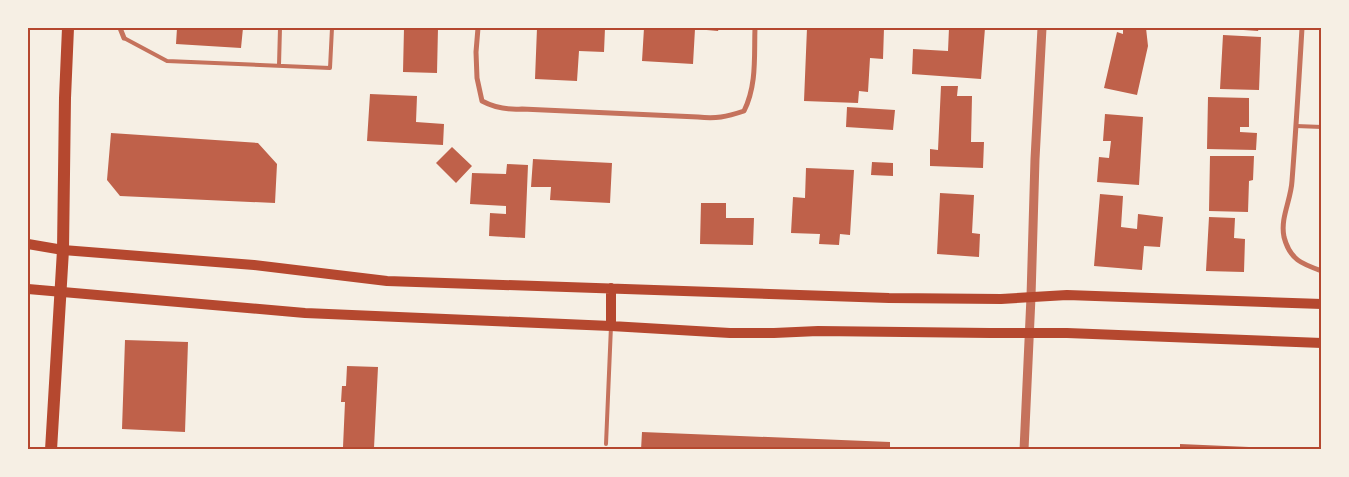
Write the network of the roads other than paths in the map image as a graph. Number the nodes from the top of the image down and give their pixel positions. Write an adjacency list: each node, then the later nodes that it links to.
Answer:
1 (68, 28): 14 (main road)
2 (120, 28): 9 (street)
3 (280, 28): 10 (lane)
4 (332, 28): 10 (lane)
5 (478, 28): 6 (street)
6 (756, 28)
7 (1042, 28): 19 (street)
8 (1302, 28): 11 (street)
9 (124, 38): 10 (lane)
10 (279, 65)
11 (1296, 126): 12 (lane); 15 (street)
12 (1322, 127)
13 (28, 244): 14 (main road)
14 (63, 250): 16 (main road); 18 (main road)
15 (1322, 271)
16 (611, 288): 19 (main road); 21 (main road)
17 (28, 289): 18 (main road)
18 (61, 292): 21 (main road); 25 (main road)
19 (1031, 297): 20 (main road); 22 (street)
20 (1322, 304)
21 (611, 326): 22 (main road); 24 (lane)
22 (1029, 333): 23 (main road); 26 (street)
23 (1322, 343)
24 (606, 444)
25 (51, 450)
26 (1024, 450)

